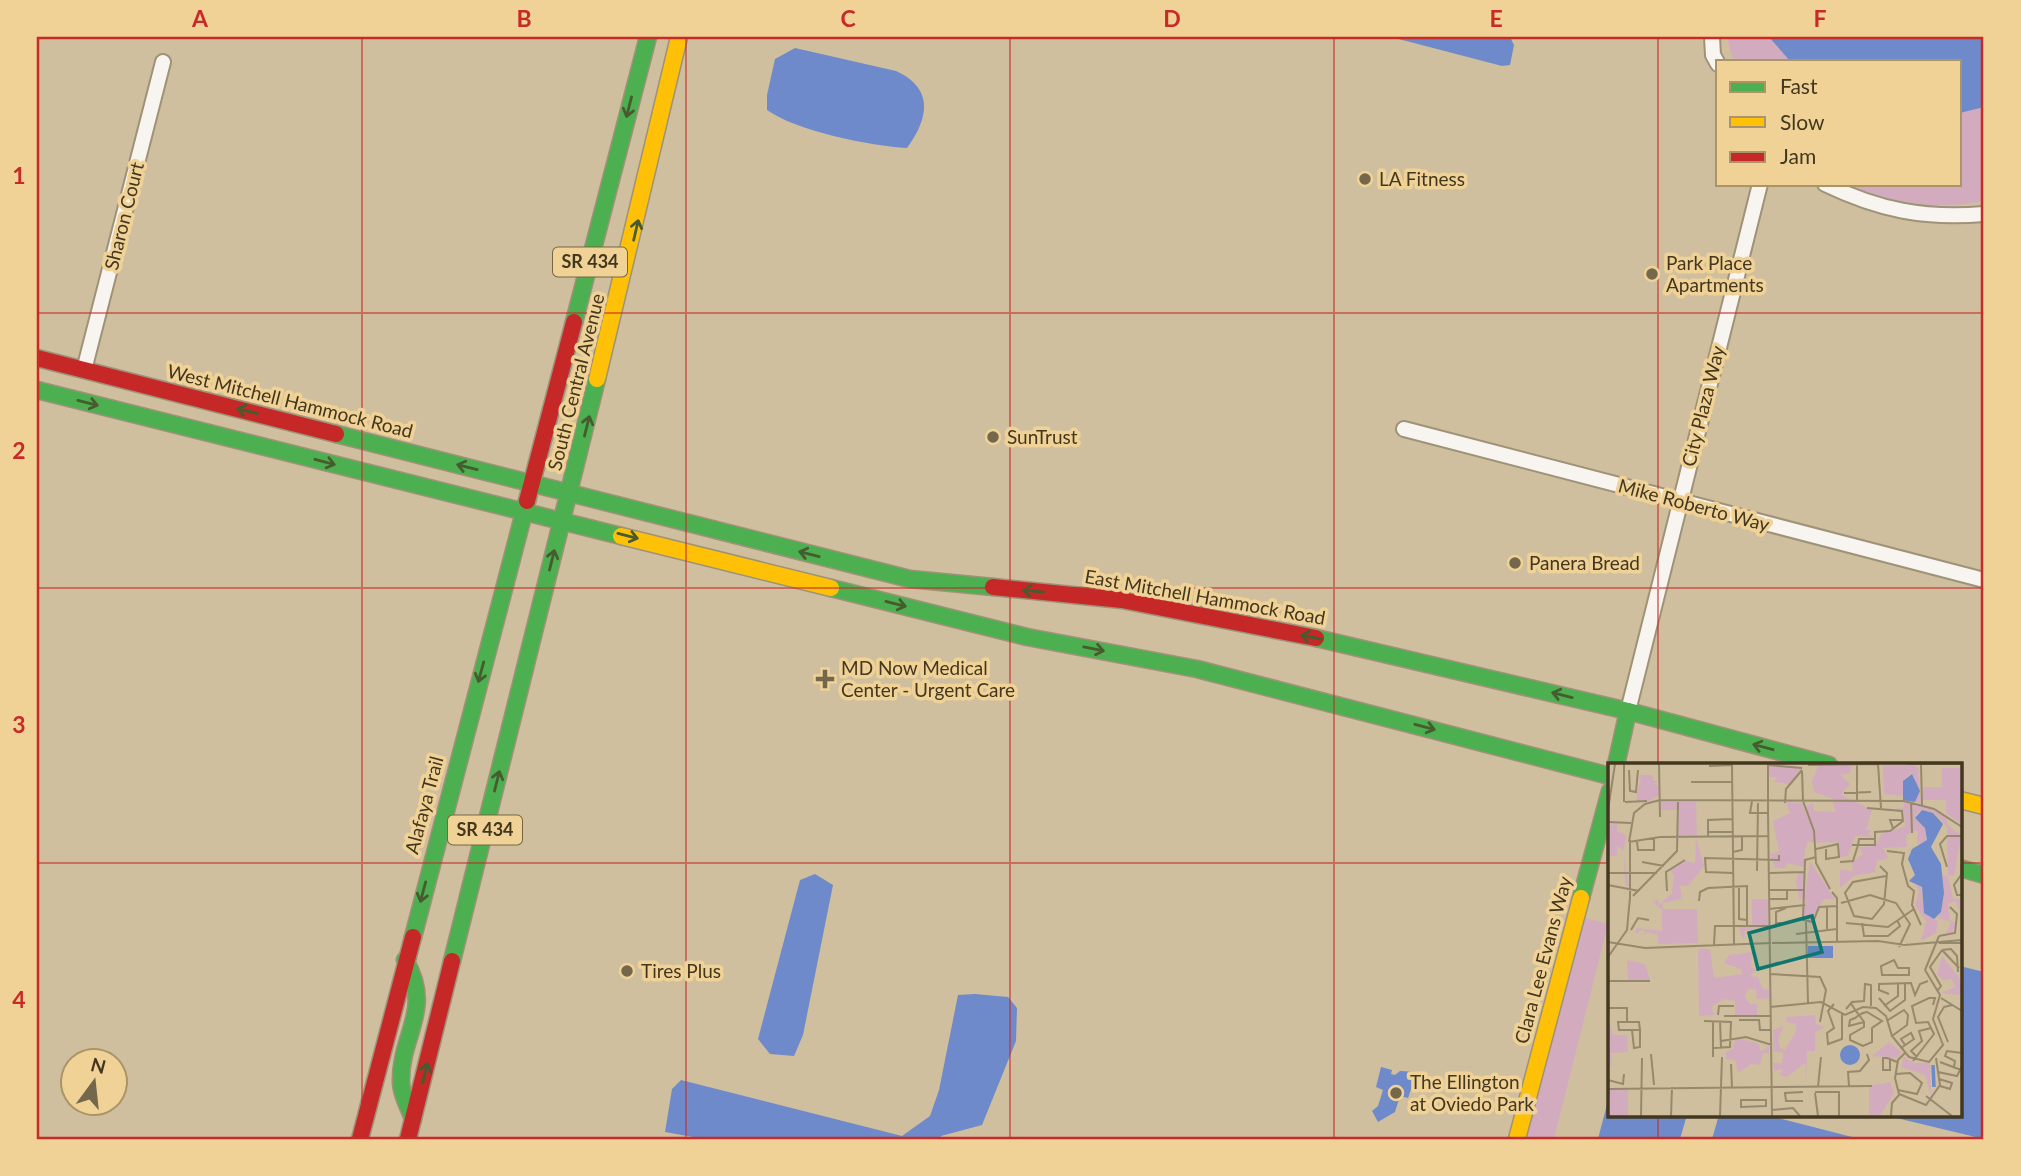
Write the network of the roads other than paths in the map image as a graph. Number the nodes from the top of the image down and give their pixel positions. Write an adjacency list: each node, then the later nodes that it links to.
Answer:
1 (648, 37): 15 (main road, South Central Avenue / SR 434, one-way to 15)
2 (679, 37): 16 (main road, South Central Avenue / SR 434, one-way to 2)
3 (1712, 37): 4 (street)
4 (1716, 60)
5 (163, 62): 10 (street, Sharon Court)
6 (1759, 186): 17 (street, City Plaza Way)
7 (1829, 186): 8 (street)
8 (1984, 214)
9 (37, 358): 10 (main road, West Mitchell Hammock Road)
10 (84, 370): 12 (main road, West Mitchell Hammock Road)
11 (37, 373): 12 (main road)
12 (106, 376): 15 (main road, West Mitchell Hammock Road, one-way to 12)
13 (37, 390): 18 (main road, one-way to 18)
14 (1404, 429): 17 (street, Mike Roberto Way)
15 (533, 483): 16 (main road, West Mitchell Hammock Road); 18 (main road, Alafaya Trail / SR 434)
16 (570, 492): 19 (main road, SR 434); 21 (main road, East Mitchell Hammock Road, one-way to 16)
17 (1680, 501): 20 (street, Mike Roberto Way); 21 (street, City Plaza Way)
18 (524, 511): 19 (main road); 28 (main road, Alafaya Trail / SR 434, one-way to 28)
19 (562, 521): 24 (main road, one-way to 24); 29 (main road, SR 434, one-way to 19)
20 (1984, 580)
21 (1628, 711): 22 (main road); 23 (main road, East Mitchell Hammock Road, one-way to 21)
22 (1616, 763)
23 (1822, 763)
24 (1608, 775)
25 (1608, 799): 32 (main road, Clara Lee Evans Way)
26 (1962, 800): 27 (main road)
27 (1984, 806)
28 (405, 960): 29 (main road); 30 (main road, Alafaya Trail / SR 434)
29 (414, 1119): 31 (main road, SR 434)
30 (360, 1139)
31 (408, 1139)
32 (1517, 1139)

